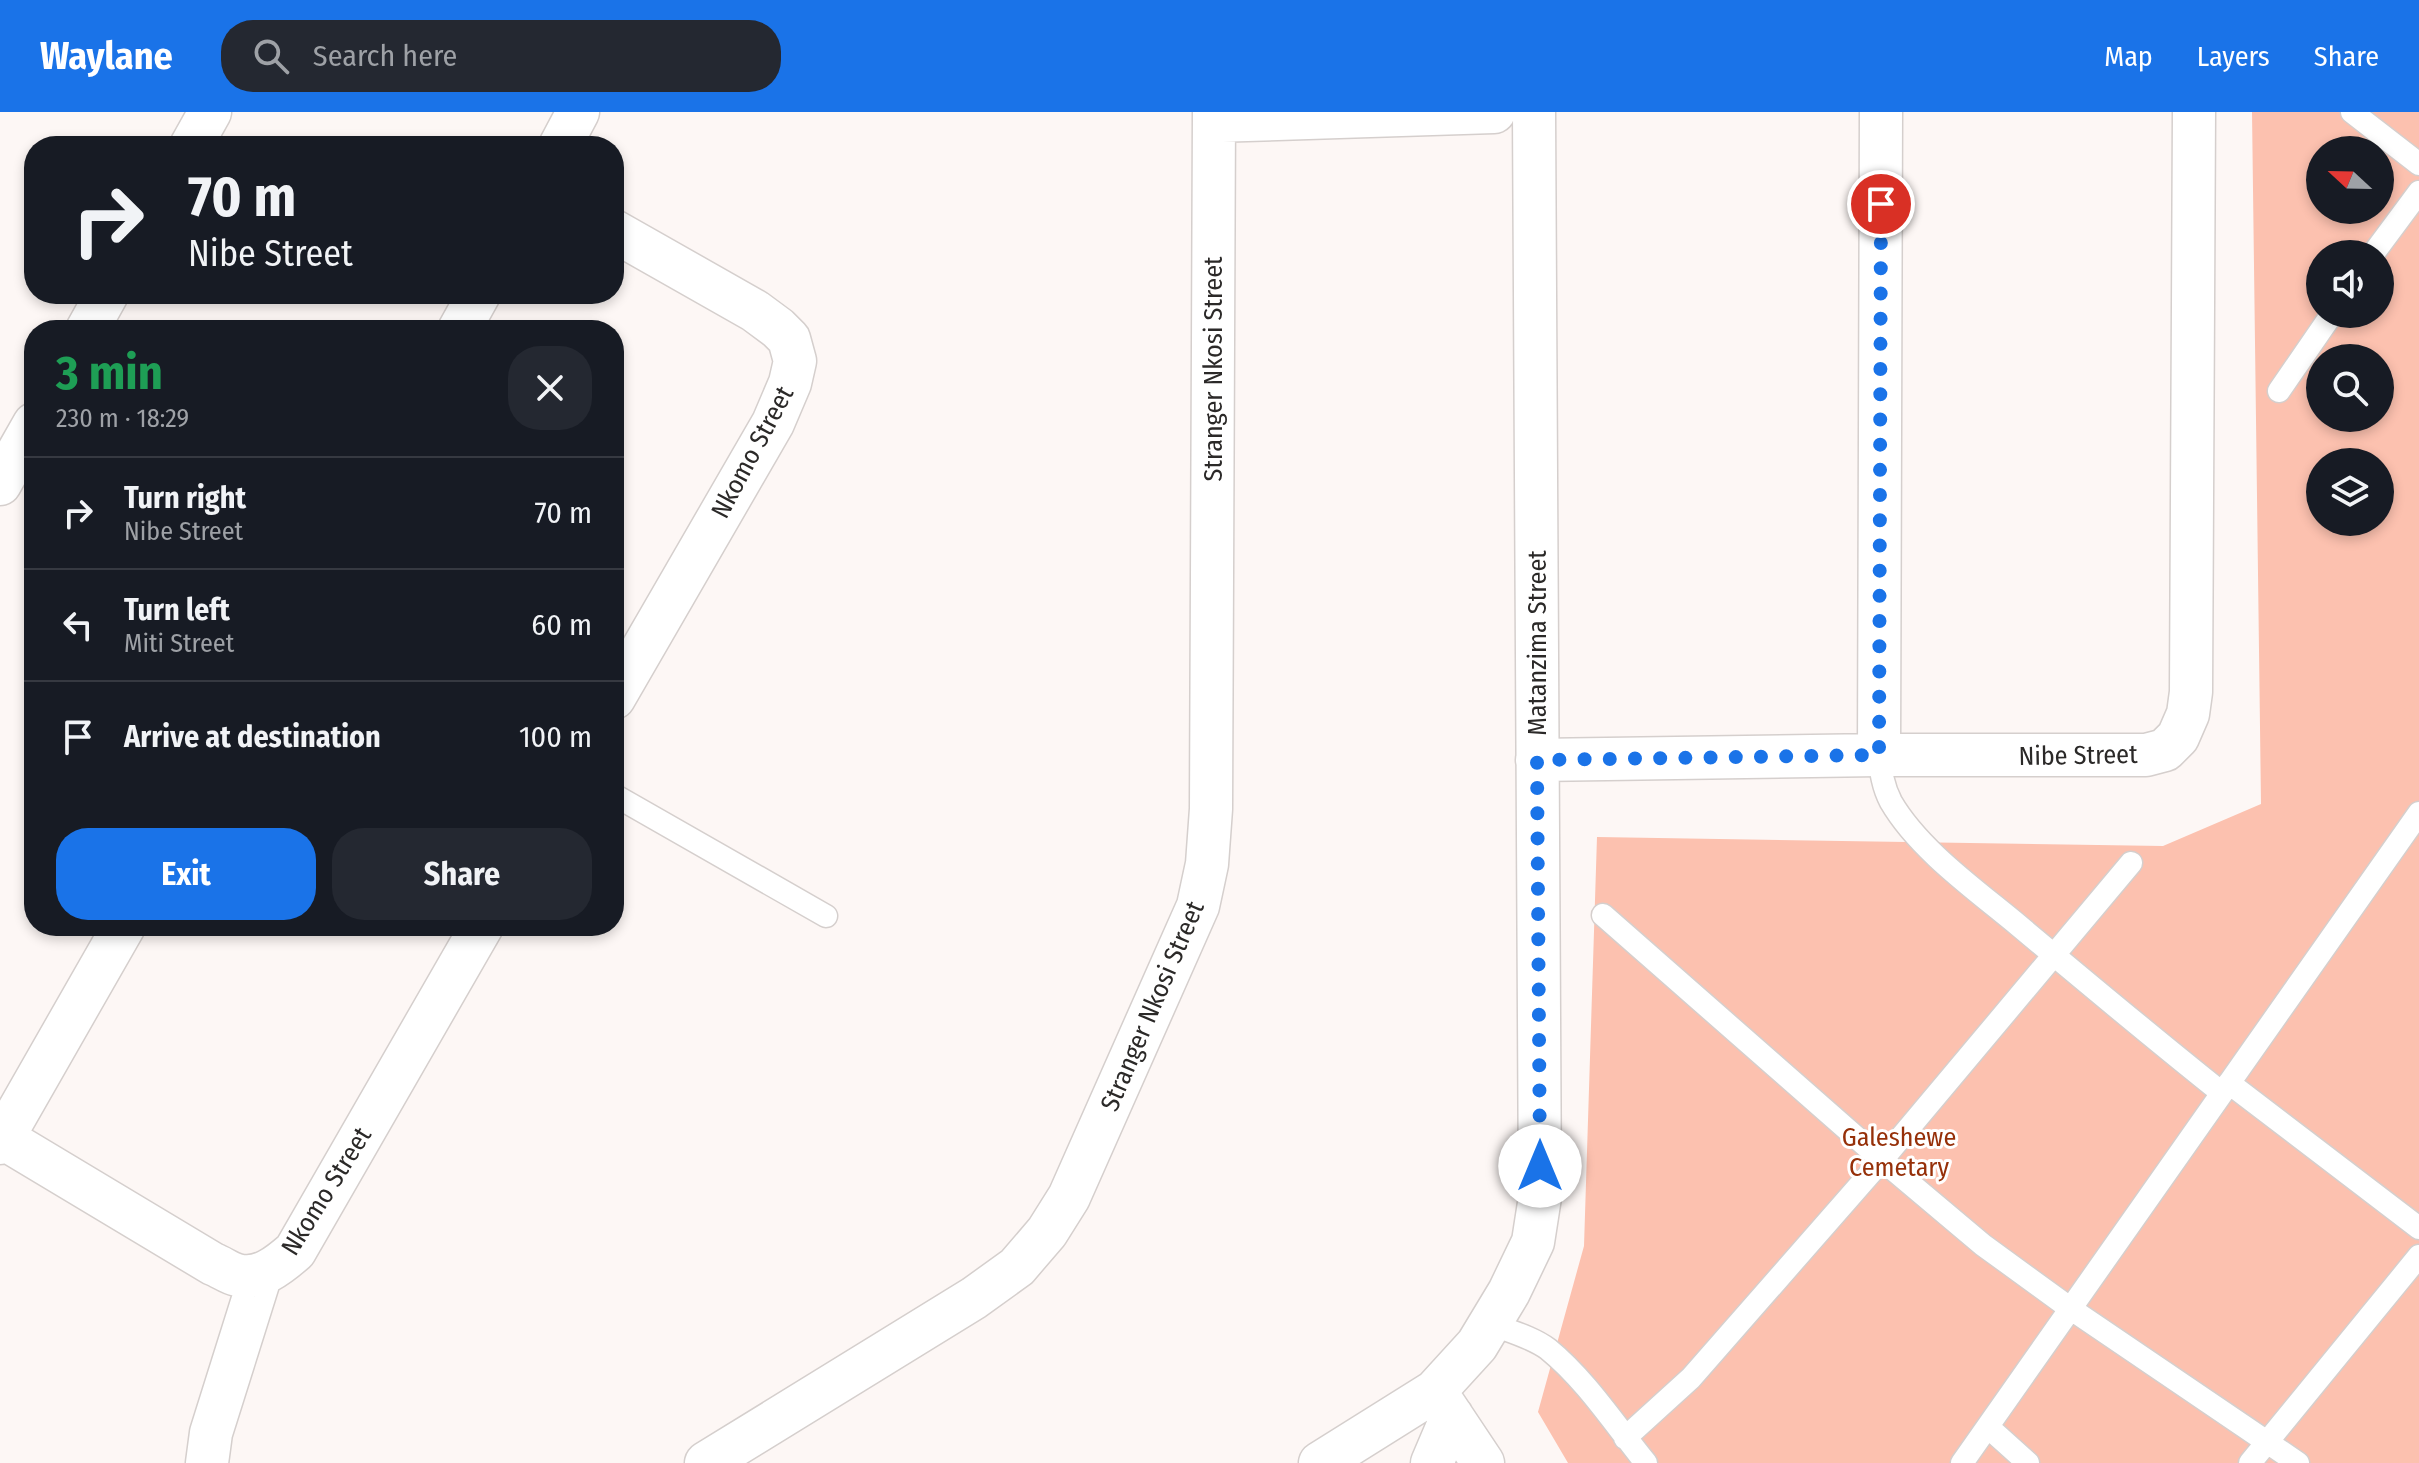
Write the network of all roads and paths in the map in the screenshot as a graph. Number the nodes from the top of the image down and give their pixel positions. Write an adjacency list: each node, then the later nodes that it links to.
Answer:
1 (210, 112): 9 (street)
2 (578, 112): 10 (street)
3 (1494, 112): 8 (street)
4 (1534, 112): 21 (street, Matanzima Street)
5 (1881, 112): 20 (street)
6 (2194, 112): 20 (street, Nibe Street)
7 (2352, 112): 11 (lane)
8 (1214, 117): 43 (street, Stranger Nkosi Street)
9 (197, 136)
10 (565, 136)
11 (2419, 164)
12 (2419, 192): 14 (lane)
13 (624, 237): 19 (street, Nkomo Street)
14 (2383, 240)
15 (2322, 328): 16 (lane)
16 (2279, 391)
17 (24, 448): 18 (street)
18 (9, 484)
19 (624, 681)
20 (1879, 755): 21 (street, Nibe Street); 29 (lane)
21 (1537, 760): 37 (street, Matanzima Street)
22 (624, 801): 26 (lane)
23 (2419, 813): 30 (lane)
24 (2131, 863): 29 (lane)
25 (1603, 915): 32 (lane)
26 (826, 916)
27 (118, 936): 31 (street)
28 (476, 936): 35 (street, Nkomo Street)
29 (2053, 955): 30 (lane); 32 (lane)
30 (2226, 1088): 33 (lane); 36 (lane)
31 (1, 1141): 35 (street, Nkomo Street)
32 (1882, 1160): 36 (lane); 40 (lane)
33 (2419, 1228)
34 (2419, 1256): 41 (lane)
35 (261, 1274): 42 (street)
36 (2071, 1309): 39 (lane); 41 (lane)
37 (1491, 1324): 38 (street, Matanzima Street); 40 (lane)
38 (1443, 1403): 44 (street, Matanzima Street); 45 (street); 46 (street)
39 (1988, 1427): 48 (lane); 49 (lane)
40 (1625, 1438): 47 (lane)
41 (2267, 1441): 50 (lane); 51 (lane)
42 (207, 1463)
43 (706, 1463)
44 (1320, 1463)
45 (1432, 1463)
46 (1483, 1463)
47 (1646, 1463)
48 (1962, 1463)
49 (2028, 1463)
50 (2250, 1463)
51 (2298, 1463)

